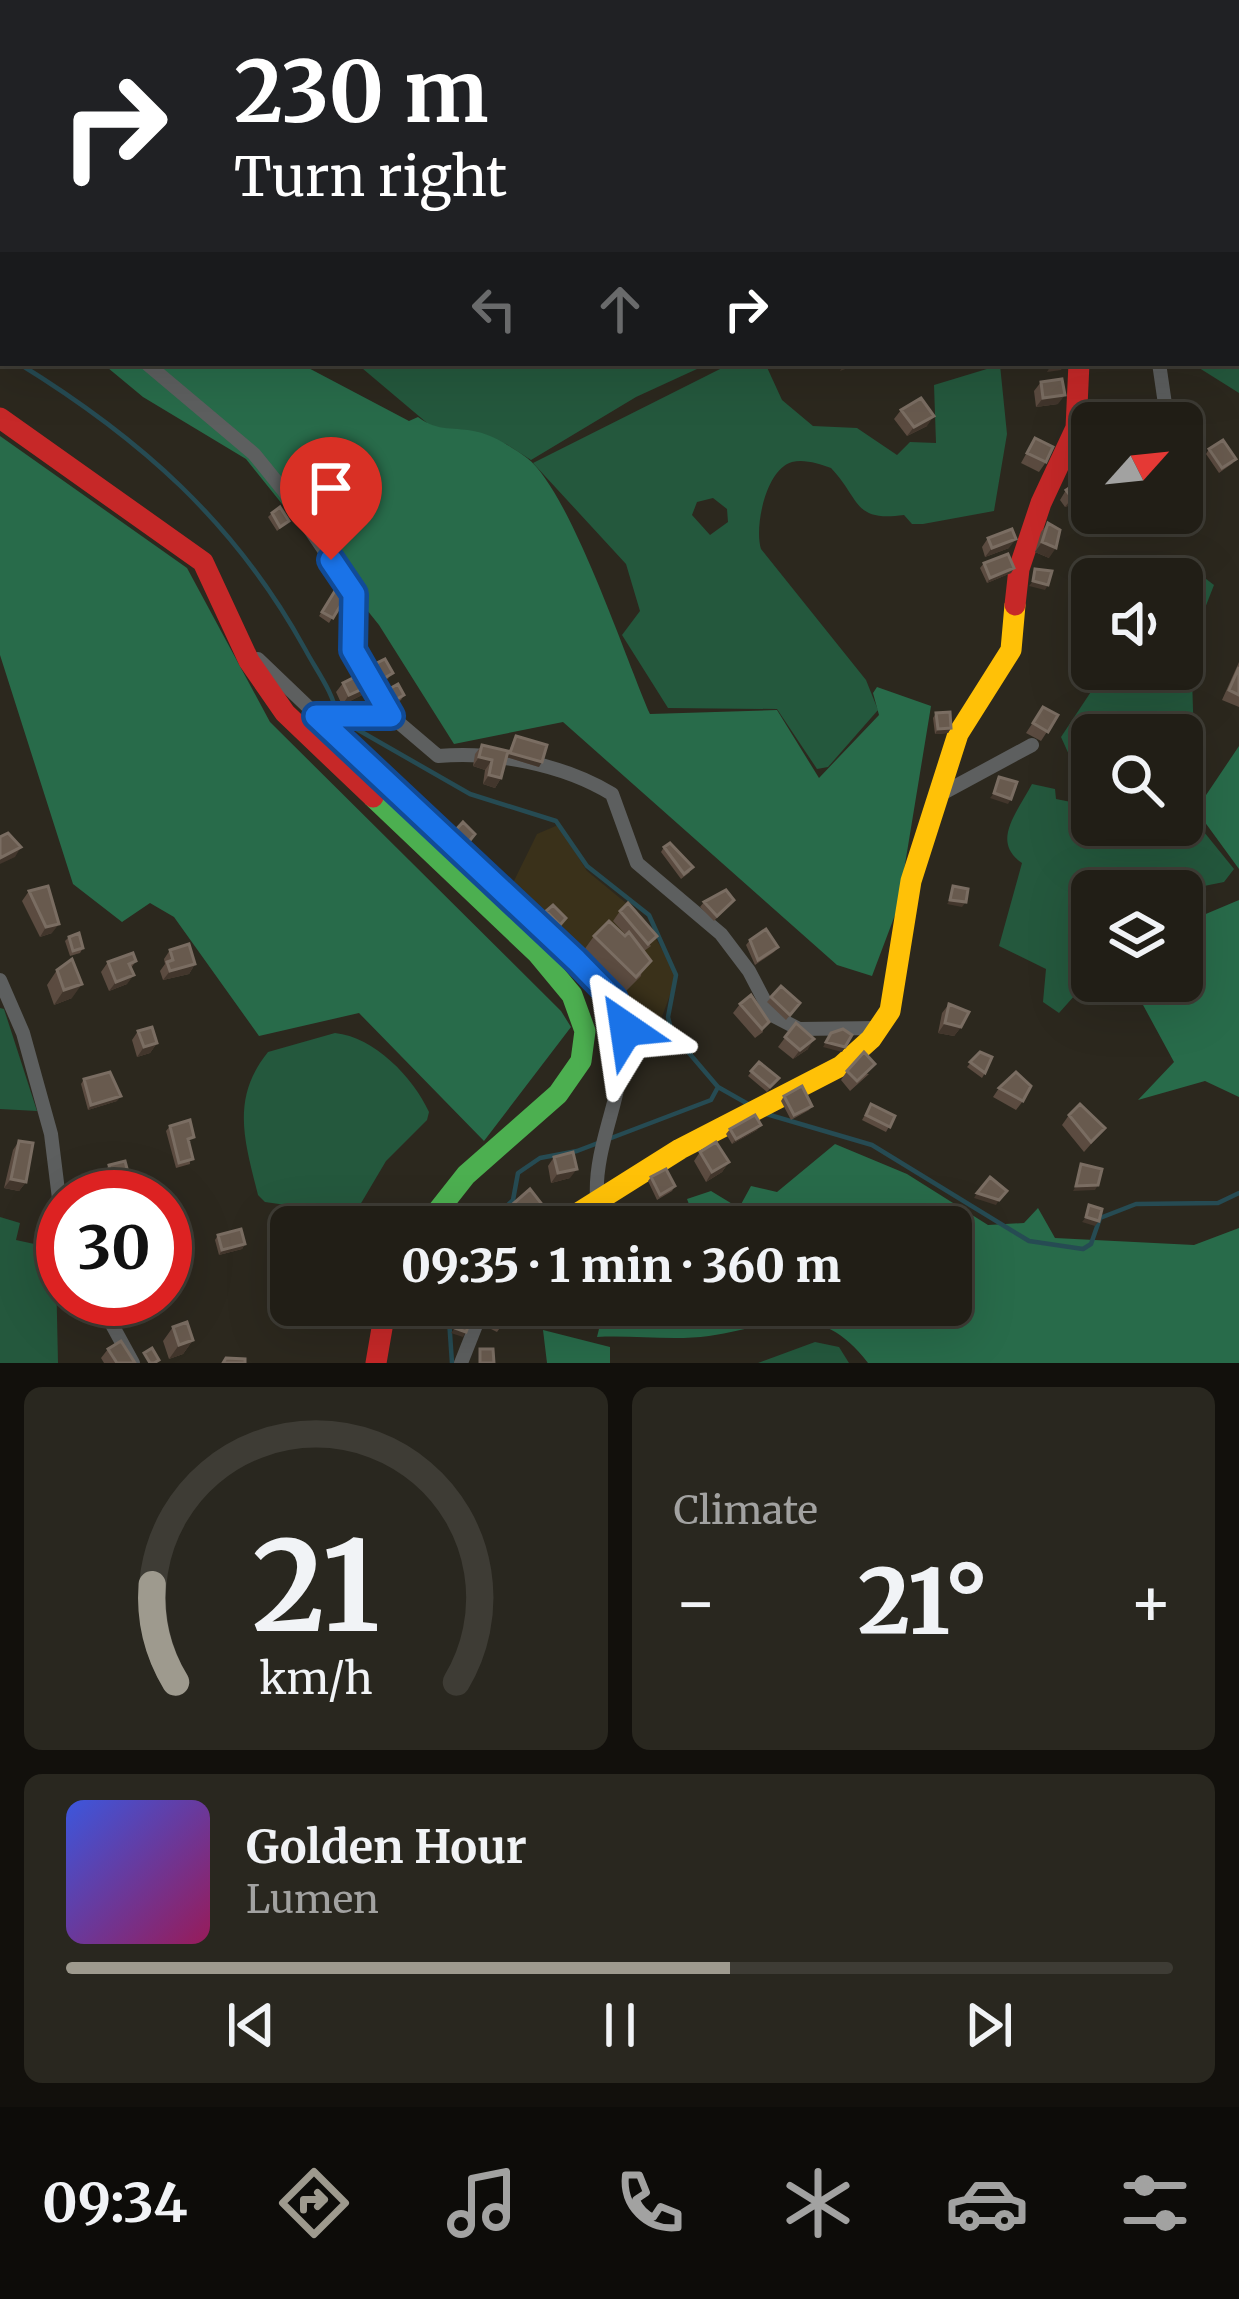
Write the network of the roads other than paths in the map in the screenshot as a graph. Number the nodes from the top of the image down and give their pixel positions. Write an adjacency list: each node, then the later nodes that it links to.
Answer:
1 (150, 366): 8 (street)
2 (1079, 366): 10 (main road)
3 (1159, 366): 4 (street)
4 (1165, 402)
5 (0, 418): 6 (main road)
6 (237, 634): 7 (street); 15 (main road)
7 (316, 716): 8 (street); 14 (street)
8 (391, 716): 12 (street)
9 (1032, 745): 10 (street)
10 (943, 793): 12 (main road)
11 (0, 980): 13 (street)
12 (878, 1028): 14 (main road)
13 (54, 1170)
14 (597, 1197): 16 (main road)
15 (442, 1206)
16 (585, 1206)
17 (113, 1326): 20 (street)
18 (382, 1326): 21 (main road)
19 (476, 1326): 22 (street)
20 (133, 1363)
21 (376, 1363)
22 (461, 1363)

